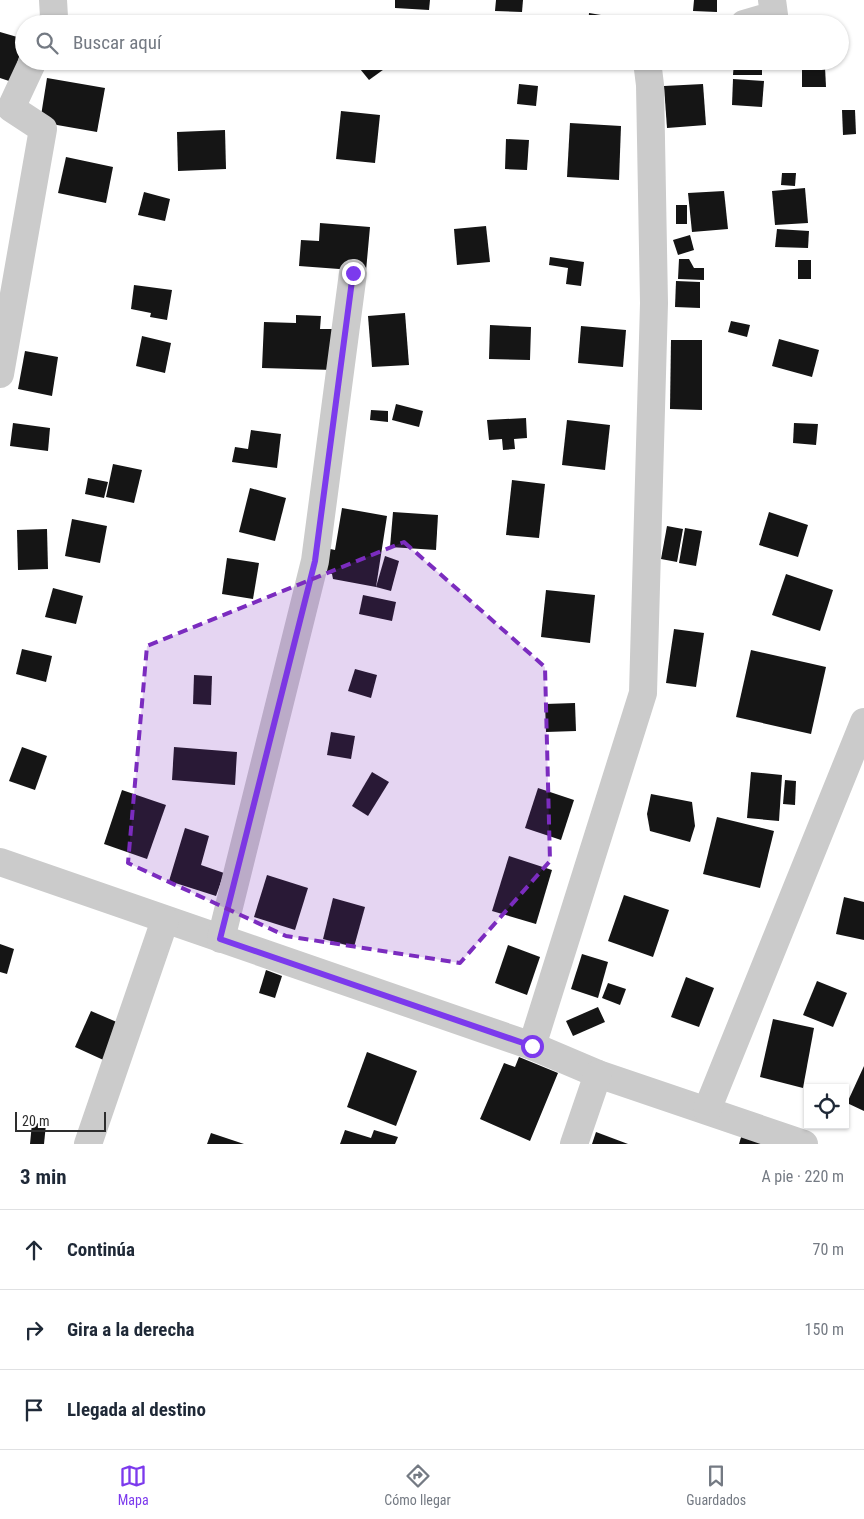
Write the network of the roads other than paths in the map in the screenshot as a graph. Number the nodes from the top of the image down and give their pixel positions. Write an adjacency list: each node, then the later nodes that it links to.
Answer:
1 (53, 0): 3 (street)
2 (772, 0): 4 (street)
3 (54, 15)
4 (774, 15)
5 (29, 70): 8 (street)
6 (647, 70): 13 (street)
7 (353, 273): 12 (street)
8 (0, 374)
9 (864, 722): 15 (street)
10 (0, 862): 11 (street)
11 (165, 920): 12 (street); 16 (street)
12 (220, 939): 13 (street)
13 (532, 1046): 14 (street)
14 (598, 1074): 15 (street); 17 (street)
15 (707, 1110): 18 (street)
16 (88, 1144)
17 (574, 1144)
18 (804, 1144)

